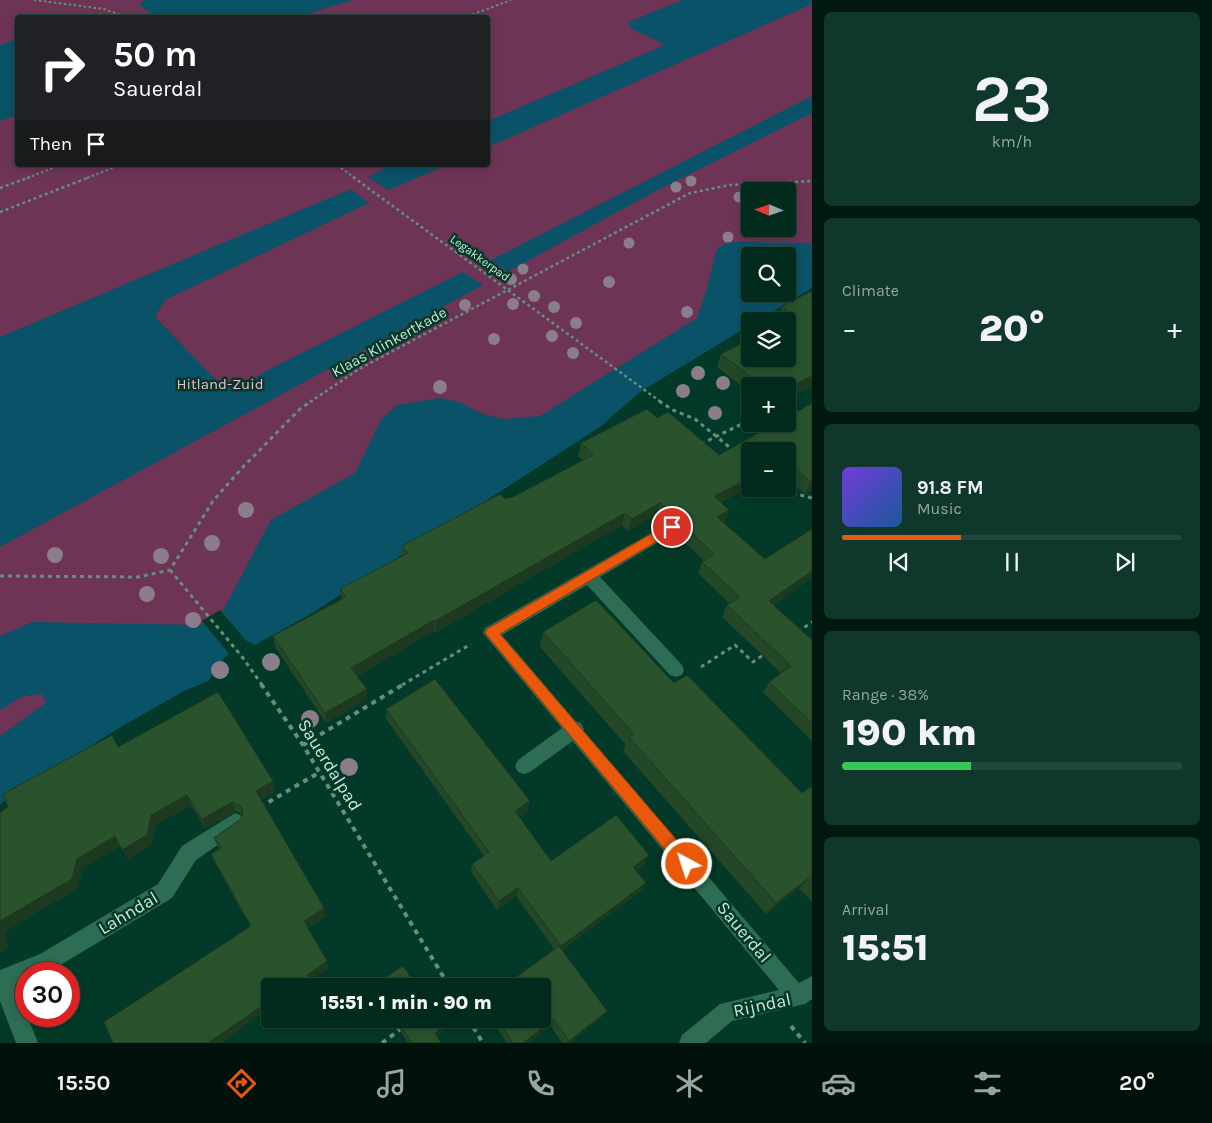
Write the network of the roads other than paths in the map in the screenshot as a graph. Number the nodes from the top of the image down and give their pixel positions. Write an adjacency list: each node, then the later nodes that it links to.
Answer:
1 (672, 527): 2 (street)
2 (589, 576): 3 (street); 4 (street, Sauerdal)
3 (676, 670)
4 (575, 729): 5 (street); 8 (street, Sauerdal)
5 (524, 766)
6 (235, 822): 7 (street, Lahndal)
7 (1, 981): 9 (street, Lahndal)
8 (805, 992): 10 (street, Rijndal)
9 (27, 1043)
10 (690, 1043)

